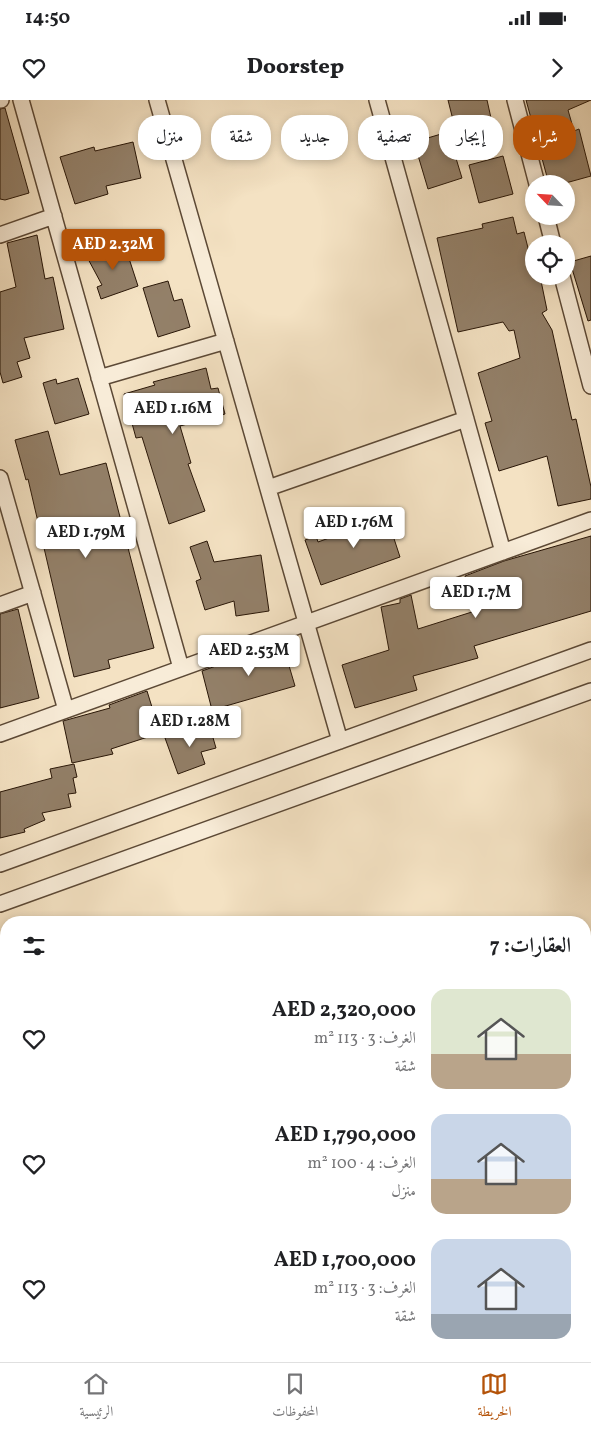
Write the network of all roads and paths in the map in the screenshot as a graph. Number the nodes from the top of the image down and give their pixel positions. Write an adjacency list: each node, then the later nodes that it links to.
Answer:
1 (21, 100): 6 (street)
2 (157, 100): 9 (street)
3 (377, 100): 12 (street)
4 (515, 100): 5 (street)
5 (535, 175)
6 (54, 216): 7 (street); 10 (street)
7 (0, 234)
8 (564, 285): 11 (street)
9 (226, 341): 10 (street); 14 (street)
10 (99, 378): 21 (street)
11 (591, 386)
12 (466, 419): 14 (street); 16 (street)
13 (0, 478): 17 (street)
14 (268, 488): 19 (street)
15 (591, 520): 16 (street)
16 (503, 552): 19 (street)
17 (33, 593): 18 (street); 23 (street)
18 (0, 604)
19 (306, 623): 21 (street); 25 (street)
20 (591, 650): 25 (street)
21 (181, 668): 23 (street)
22 (591, 691): 27 (street)
23 (66, 710): 24 (street)
24 (0, 734)
25 (340, 741): 26 (street)
26 (0, 864)
27 (0, 904)

